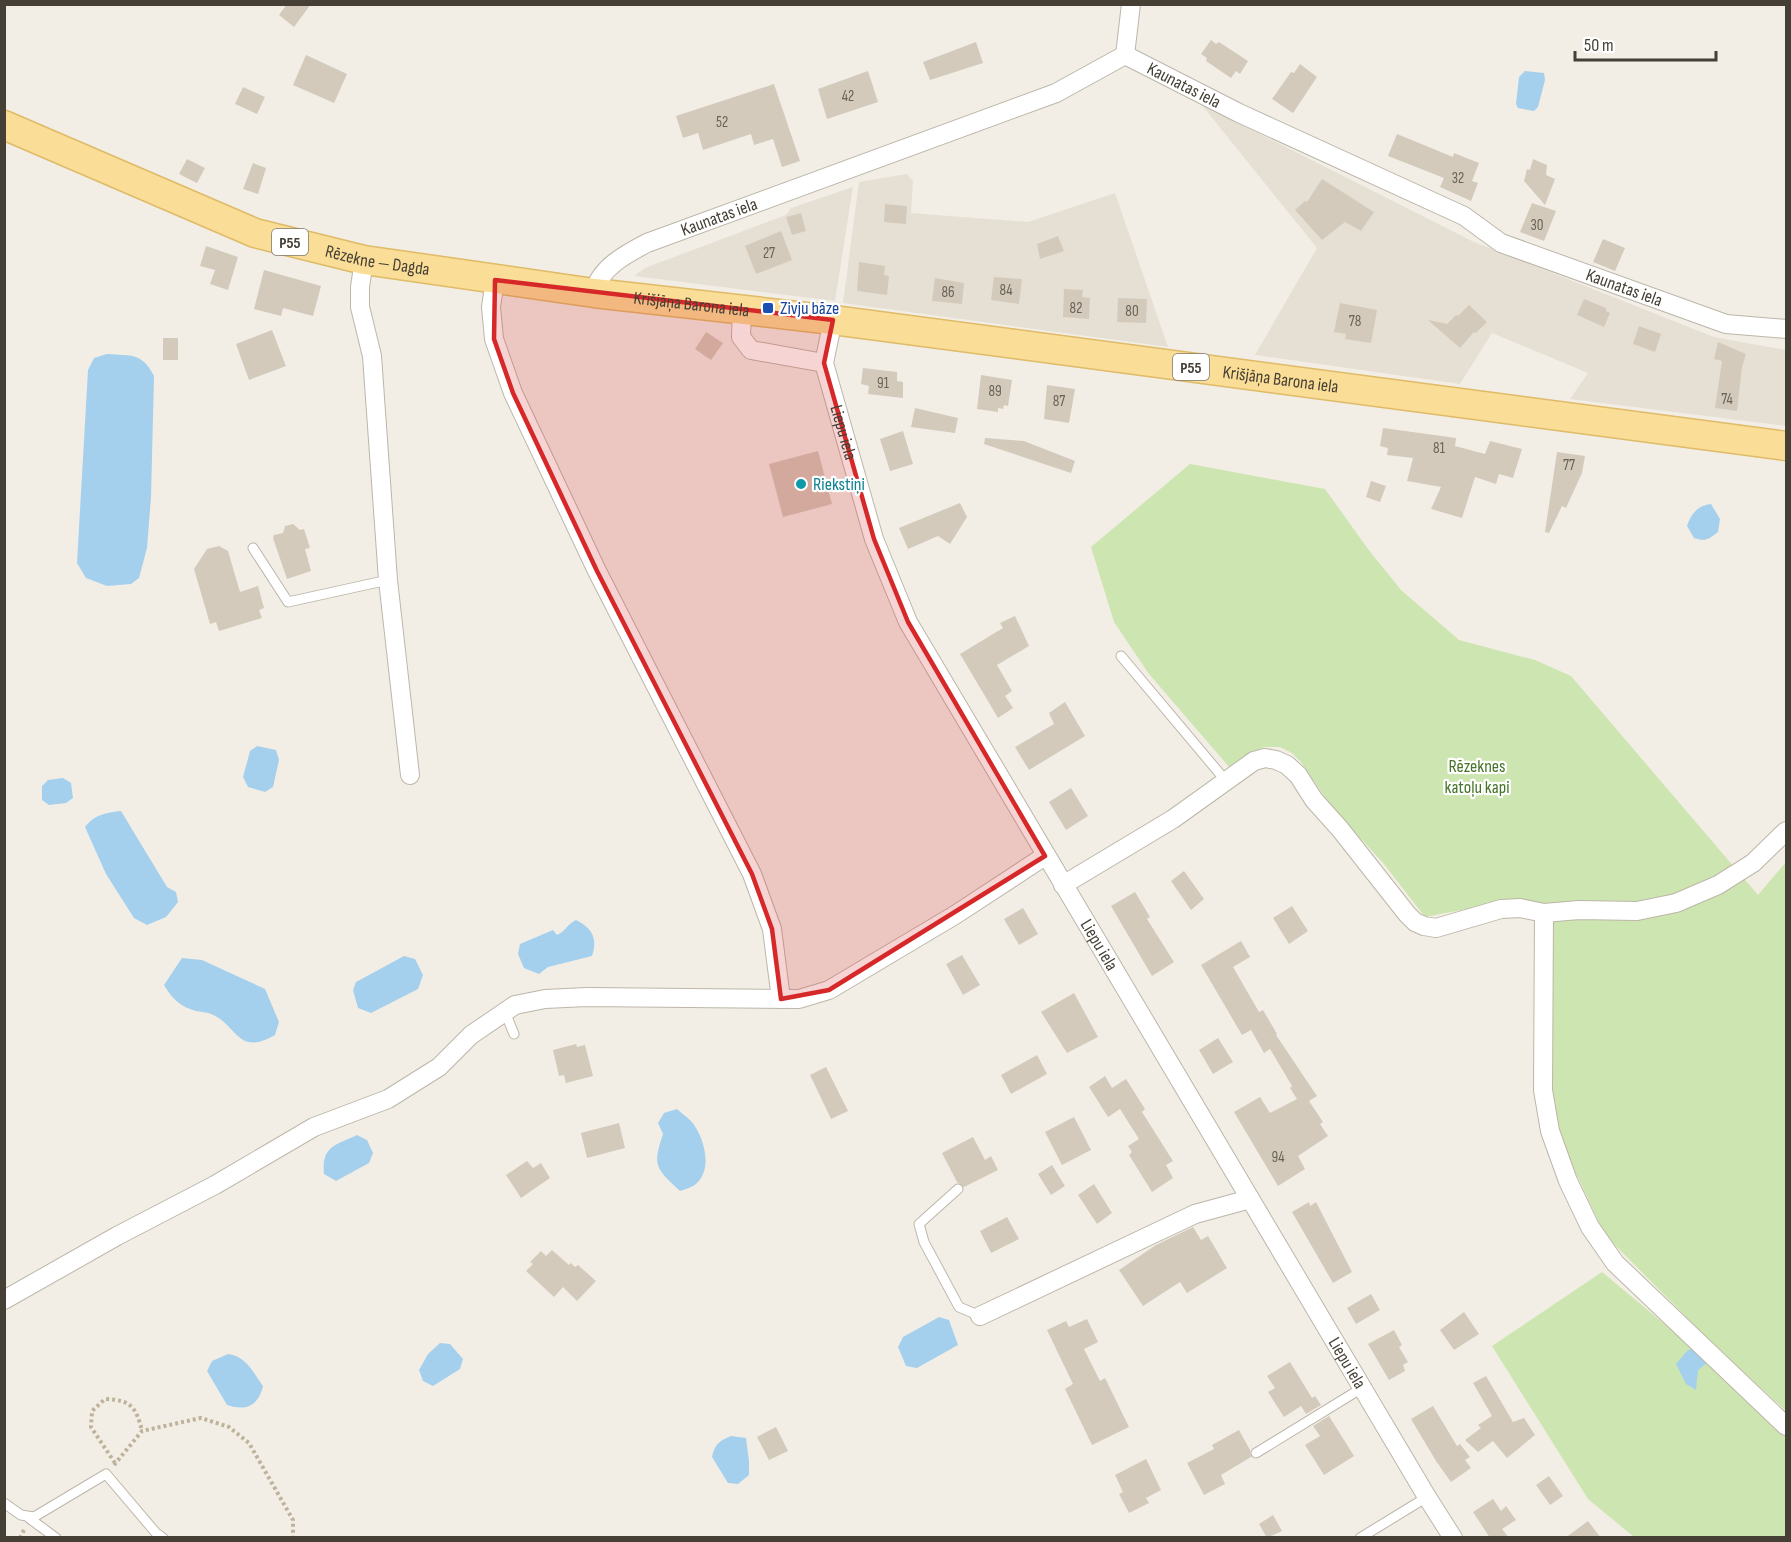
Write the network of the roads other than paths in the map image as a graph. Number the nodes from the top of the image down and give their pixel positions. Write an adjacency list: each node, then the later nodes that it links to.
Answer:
1 (1131, 4): 2 (street)
2 (1125, 55): 6 (street, Kaunatas iela); 9 (street, Kaunatas iela)
3 (4, 125): 4 (main road, Rēzekne — Dagda / P55)
4 (364, 260): 5 (main road, Rēzekne — Dagda / P55); 13 (street)
5 (495, 280): 6 (main road, Rēzekne — Dagda / P55); 21 (street)
6 (594, 293): 7 (main road, Krišjāņa Barona iela / P55)
7 (742, 310): 8 (main road, Krišjāņa Barona iela / P55); 10 (street)
8 (833, 320): 10 (street, Liepu iela); 11 (main road, Krišjāņa Barona iela / P55)
9 (1786, 329)
10 (824, 363): 18 (street, Liepu iela)
11 (1786, 446)
12 (253, 548): 13 (lane)
13 (388, 580): 15 (street)
14 (1121, 656): 16 (lane)
15 (410, 775)
16 (1226, 781): 19 (street); 20 (street)
17 (1786, 831): 20 (street)
18 (1046, 856): 19 (street, Liepu iela); 21 (street)
19 (1063, 885): 25 (street, Liepu iela)
20 (1545, 913): 29 (street)
21 (782, 999): 22 (street)
22 (506, 1012): 23 (lane); 26 (street)
23 (514, 1034)
24 (958, 1190): 27 (lane)
25 (1250, 1199): 27 (street); 28 (street, Liepu iela)
26 (4, 1300)
27 (980, 1316)
28 (1362, 1388): 30 (lane); 31 (street, Liepu iela)
29 (1786, 1426)
30 (1256, 1453)
31 (1427, 1497): 36 (lane); 37 (street, Liepu iela)
32 (4, 1503): 33 (lane)
33 (28, 1518): 34 (lane); 35 (lane)
34 (158, 1536)
35 (56, 1538)
36 (1360, 1538)
37 (1454, 1538)

